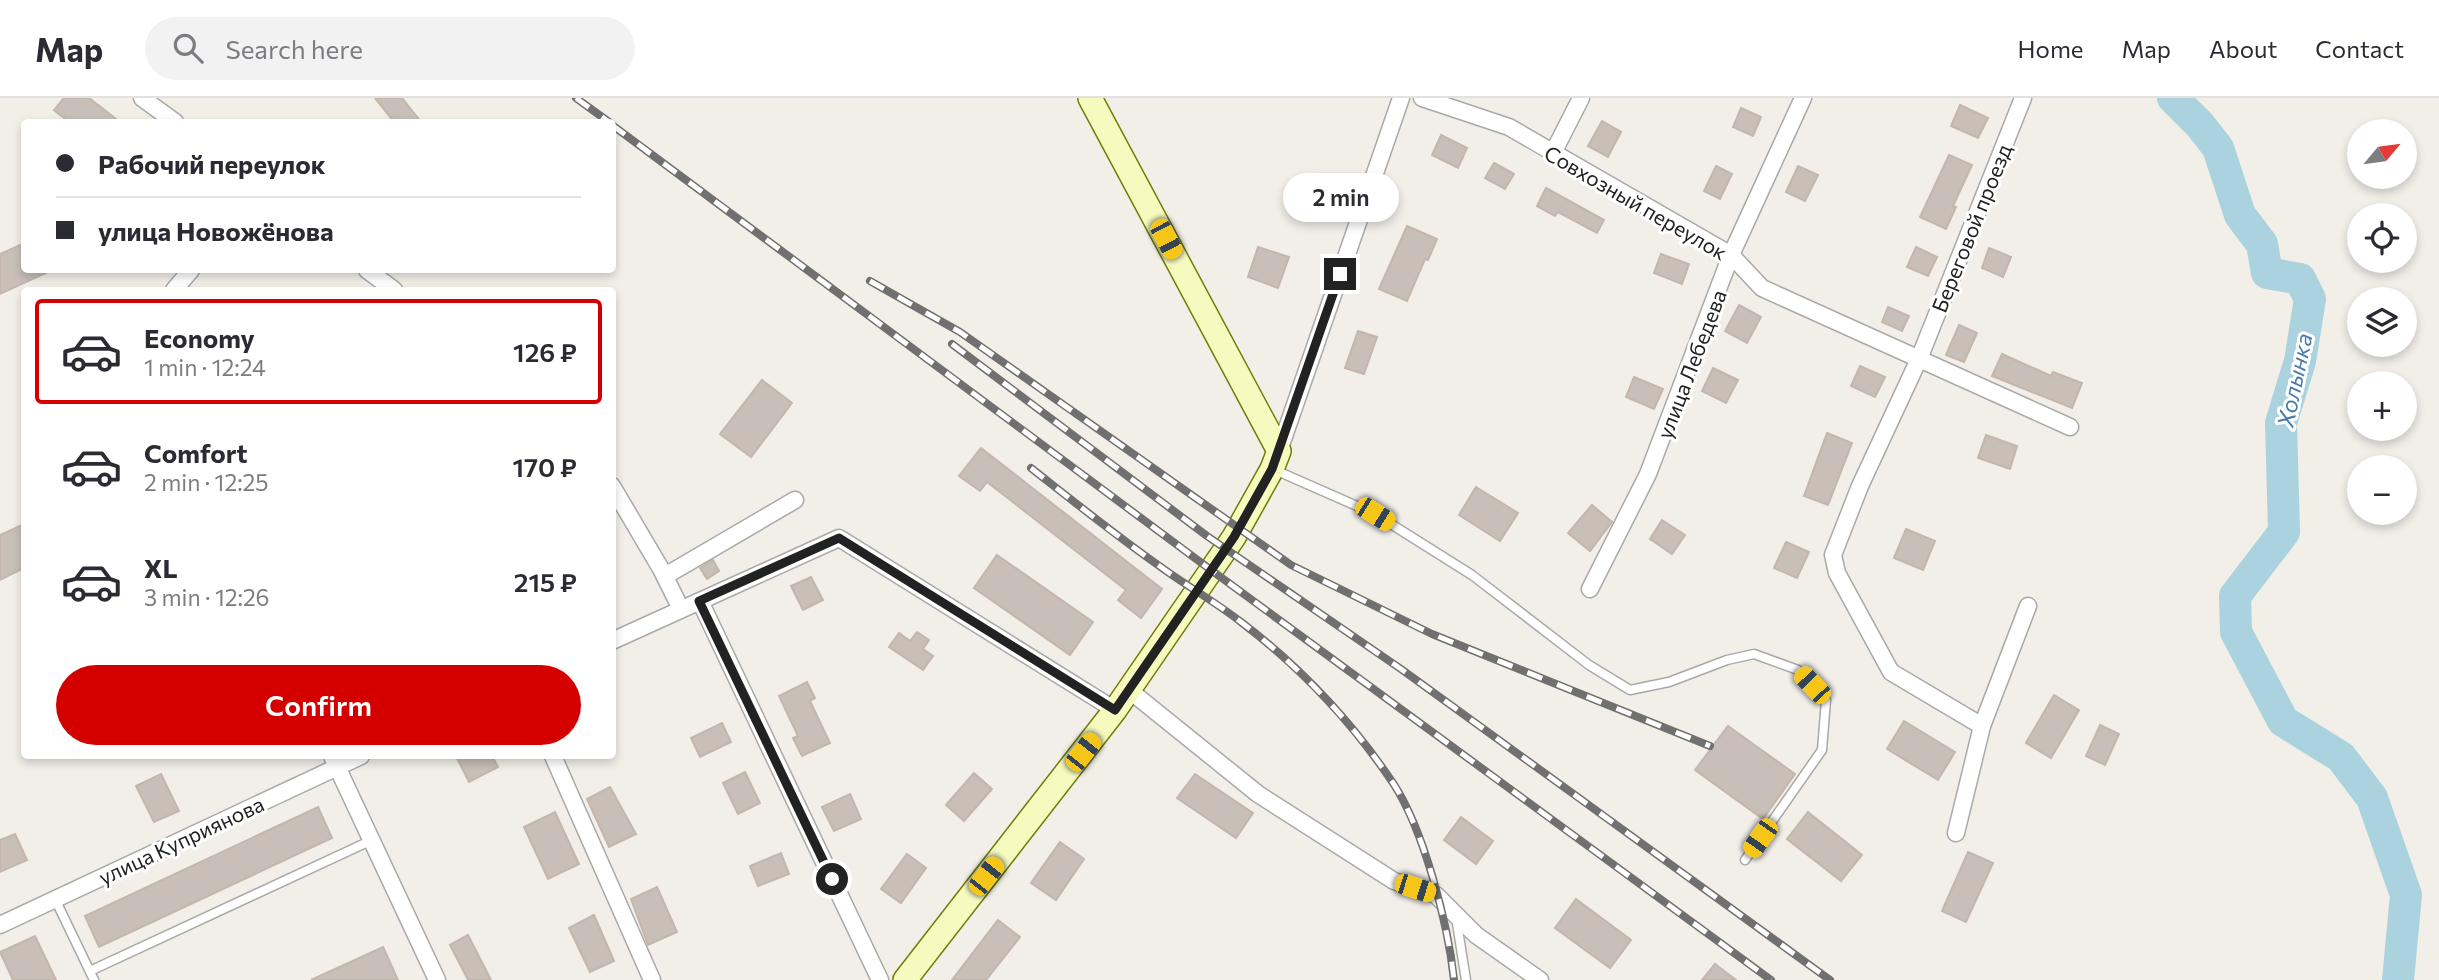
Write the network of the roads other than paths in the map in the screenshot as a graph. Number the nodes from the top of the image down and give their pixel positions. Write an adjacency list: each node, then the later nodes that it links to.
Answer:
1 (142, 98): 8 (street)
2 (1090, 98): 17 (street)
3 (1401, 98): 17 (street)
4 (1422, 98): 9 (street, Совхозный переулок)
5 (1581, 98): 9 (street)
6 (1803, 98): 10 (street, улица Лебедева)
7 (2022, 98): 15 (street, Береговой проезд)
8 (170, 119)
9 (1553, 153): 10 (street, Совхозный переулок)
10 (1731, 255): 15 (street, Совхозный переулок); 21 (street, улица Лебедева)
11 (188, 273): 13 (street)
12 (371, 273): 14 (street)
13 (177, 287)
14 (390, 287)
15 (1919, 359): 16 (street, Совхозный переулок); 28 (street, Береговой проезд)
16 (2070, 427)
17 (1275, 460): 26 (street); 33 (lane)
18 (795, 500): 20 (street)
19 (617, 502): 20 (street)
20 (665, 576): 24 (street)
21 (1590, 589)
22 (699, 601): 24 (street); 27 (street); 41 (street)
23 (2028, 606): 28 (street)
24 (681, 610): 25 (street)
25 (616, 638)
26 (1129, 690): 27 (street); 35 (street)
27 (1115, 710): 42 (street)
28 (1982, 726): 31 (street)
29 (554, 759): 40 (street)
30 (335, 762): 32 (street); 34 (street, улица Куприянова)
31 (1956, 833)
32 (372, 840): 37 (lane); 38 (street)
33 (1745, 860)
34 (55, 899): 36 (street, улица Куприянова); 37 (lane)
35 (1456, 915): 43 (lane); 44 (street)
36 (0, 925)
37 (90, 971): 39 (lane)
38 (433, 979)
39 (94, 980)
40 (652, 980)
41 (880, 980)
42 (905, 980)
43 (1466, 980)
44 (1540, 980)

